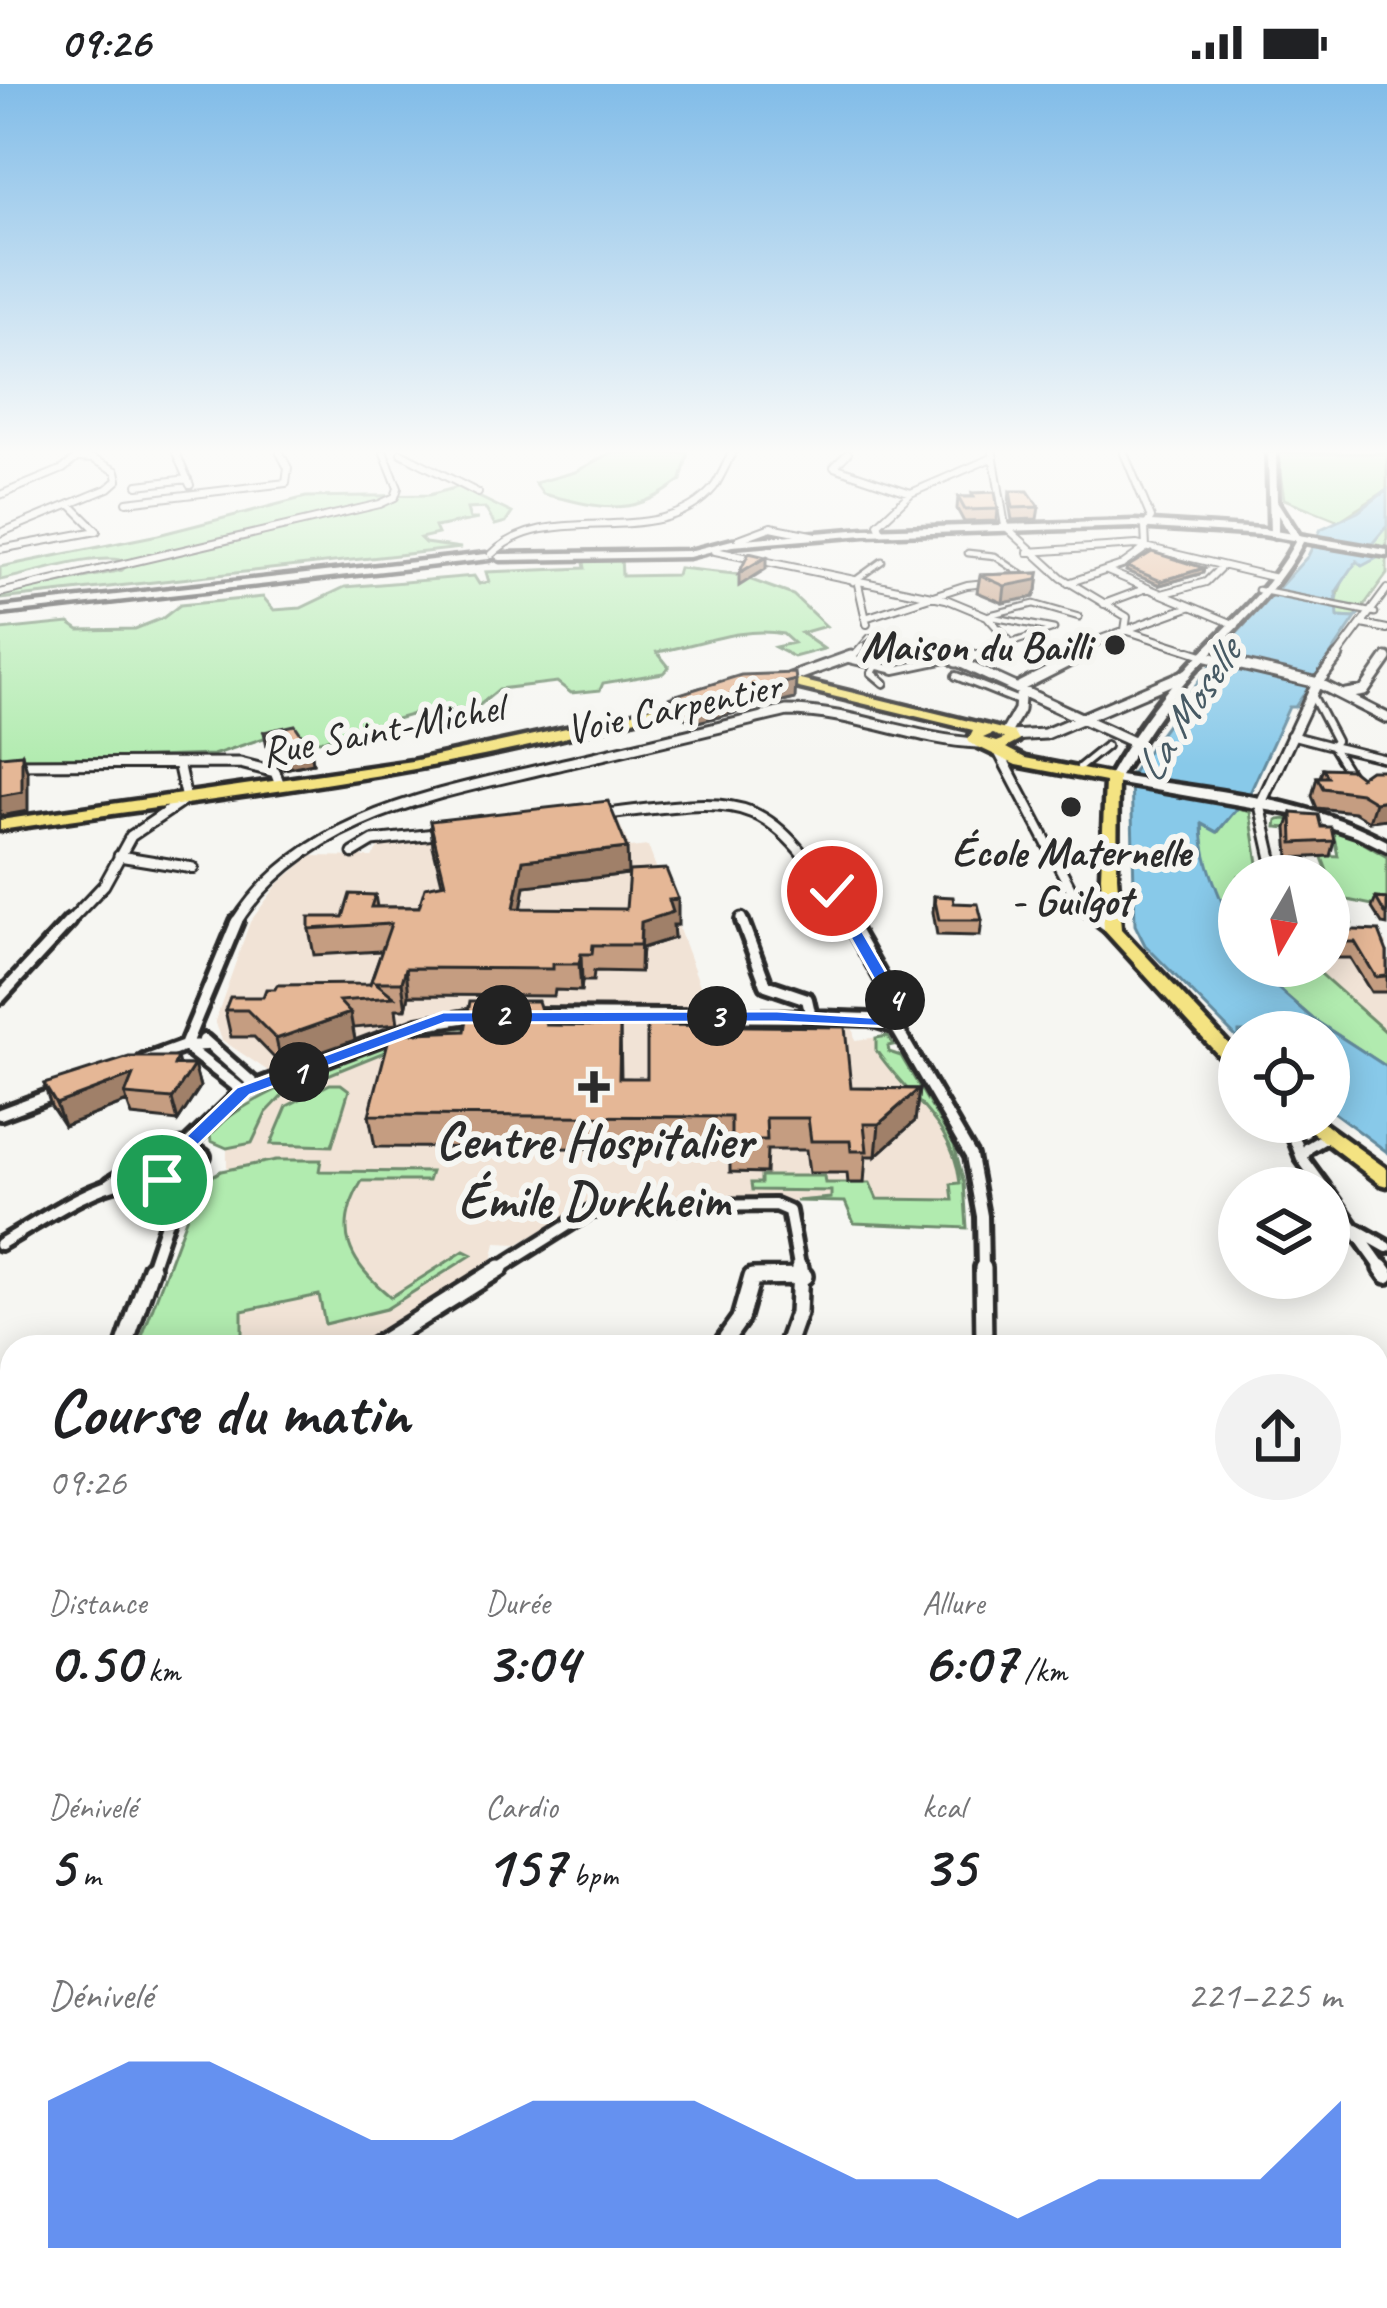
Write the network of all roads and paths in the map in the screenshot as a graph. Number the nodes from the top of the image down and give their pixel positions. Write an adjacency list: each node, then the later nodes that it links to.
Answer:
1 (155, 557): 19 (street)
2 (485, 557): 25 (main road)
3 (744, 557): 15 (street)
4 (995, 557): 13 (street)
5 (1034, 557): 14 (street)
6 (1129, 557): 11 (street)
7 (1182, 557): 10 (street)
8 (1291, 557): 12 (street)
9 (882, 561): 15 (street)
10 (1220, 568): 12 (street); 20 (street)
11 (1107, 571): 14 (street); 16 (street)
12 (1276, 578): 18 (street)
13 (1028, 579): 14 (street); 21 (street)
14 (1065, 580): 22 (street)
15 (855, 583): 21 (street); 29 (street)
16 (1147, 588): 20 (street); 22 (street)
17 (1387, 589): 26 (street)
18 (1266, 592): 26 (street); 31 (street)
19 (0, 593)
20 (1160, 594): 23 (street)
21 (938, 597): 27 (street); 29 (street)
22 (1108, 606): 33 (street)
23 (1189, 608): 31 (street); 33 (street)
24 (1387, 609): 26 (street)
25 (0, 611)
26 (1373, 611): 30 (street)
27 (987, 616): 28 (street); 35 (street); 35 (street)
28 (1079, 617)
29 (865, 618): 34 (street)
30 (1362, 624): 32 (street); 46 (street)
31 (1236, 625): 37 (street)
32 (1387, 629)
33 (1125, 630): 37 (street); 48 (street)
34 (870, 638): 36 (street); 39 (street)
35 (1011, 643): 39 (street)
36 (845, 658): 40 (street); 44 (street)
37 (1210, 658): 42 (street); 46 (street)
38 (1387, 658): 50 (street)
39 (952, 660): 40 (street); 41 (street)
40 (875, 668): 45 (street)
41 (989, 674): 47 (street); 48 (street)
42 (1186, 674): 53 (street); 58 (street)
43 (956, 676): 47 (street)
44 (793, 681): 57 (main road)
45 (884, 682)
46 (1315, 682): 50 (street); 51 (street)
47 (972, 683): 52 (street)
48 (1021, 686): 52 (street); 53 (street)
49 (723, 689): 66 (main road, Rue Saint-Michel)
50 (1341, 694): 54 (street)
51 (1312, 695): 55 (street); 59 (street)
52 (1016, 700): 57 (street)
53 (1083, 717): 56 (street); 57 (street, Voie Carpentier)
54 (1387, 718)
55 (1290, 735): 59 (street); 69 (street)
56 (1120, 736): 58 (street); 63 (street)
57 (999, 741): 63 (main road); 65 (main road); 79 (street); 84 (street, Voie Carpentier)
58 (1135, 743): 65 (street)
59 (1333, 746): 60 (street); 67 (street)
60 (1386, 759): 64 (street)
61 (0, 764): 62 (street)
62 (179, 766): 66 (street); 68 (street)
63 (1081, 767): 65 (main road)
64 (1371, 772)
65 (1122, 781): 69 (main road); 79 (main road)
66 (280, 785): 68 (main road, Rue Saint-Michel)
67 (1356, 786)
68 (186, 800): 71 (main road, Rue Saint-Michel); 76 (street)
69 (1254, 804): 73 (main road); 73 (main road); 75 (street)
70 (592, 816): 85 (street)
71 (0, 825)
72 (460, 832): 74 (street)
73 (1384, 841)
74 (353, 853)
75 (1270, 855)
76 (119, 856): 77 (street); 80 (street)
77 (194, 868)
78 (741, 918): 83 (street)
79 (1113, 930): 86 (main road)
80 (0, 998)
81 (502, 1015): 91 (street)
82 (523, 1016): 83 (street)
83 (811, 1017): 85 (street)
84 (200, 1022): 87 (street); 88 (street, Voie Carpentier)
85 (889, 1023): 116 (street)
86 (1218, 1043)
87 (206, 1045): 88 (street); 91 (street)
88 (184, 1046): 89 (street); 91 (street)
89 (121, 1070)
90 (83, 1083): 92 (street)
91 (250, 1089): 96 (street)
92 (0, 1114)
93 (1296, 1143): 98 (street)
94 (1316, 1143): 98 (street)
95 (1338, 1143): 102 (main road)
96 (187, 1145): 97 (street); 101 (street)
97 (154, 1155): 100 (street); 103 (street)
98 (1302, 1158): 99 (street)
99 (1309, 1167)
100 (155, 1177): 101 (street); 103 (street)
101 (181, 1179): 112 (street)
102 (1387, 1179)
103 (106, 1186): 107 (street)
104 (1350, 1221): 105 (street)
105 (1356, 1229): 109 (street); 110 (street)
106 (0, 1232): 107 (street)
107 (19, 1234): 108 (street)
108 (0, 1244)
109 (1387, 1247)
110 (1387, 1275)
111 (804, 1276): 113 (street); 114 (street); 115 (street)
112 (128, 1335)
113 (393, 1335)
114 (729, 1335)
115 (793, 1335)
116 (984, 1335)

